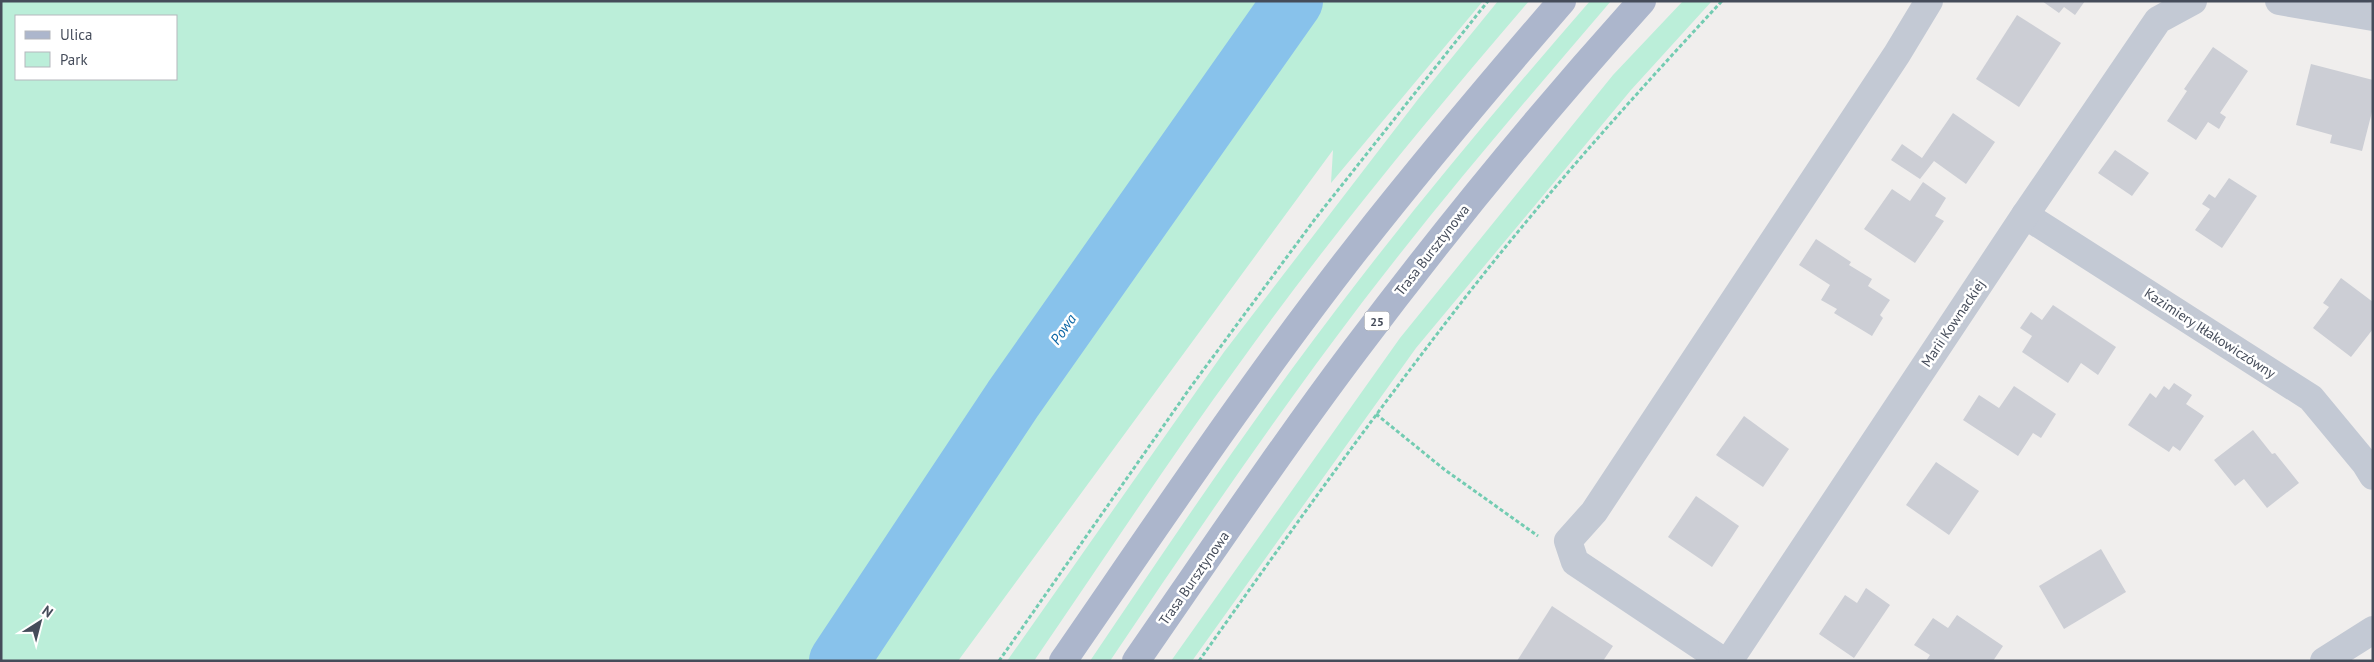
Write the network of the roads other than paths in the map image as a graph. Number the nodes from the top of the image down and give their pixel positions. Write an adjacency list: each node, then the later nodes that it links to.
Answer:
1 (1562, 1): 10 (main road)
2 (1642, 1): 11 (main road, Trasa Bursztynowa / 25)
3 (1929, 1): 12 (street)
4 (2193, 1): 7 (street, Marii Kownackiej)
5 (2279, 1): 6 (street)
6 (2373, 17)
7 (2025, 214): 8 (street, Kazimiery Iłłakowiczówny); 13 (street, Marii Kownackiej)
8 (2373, 476)
9 (2373, 630): 14 (street)
10 (1063, 661)
11 (1136, 661)
12 (1723, 661)
13 (1729, 661)
14 (2324, 661)

